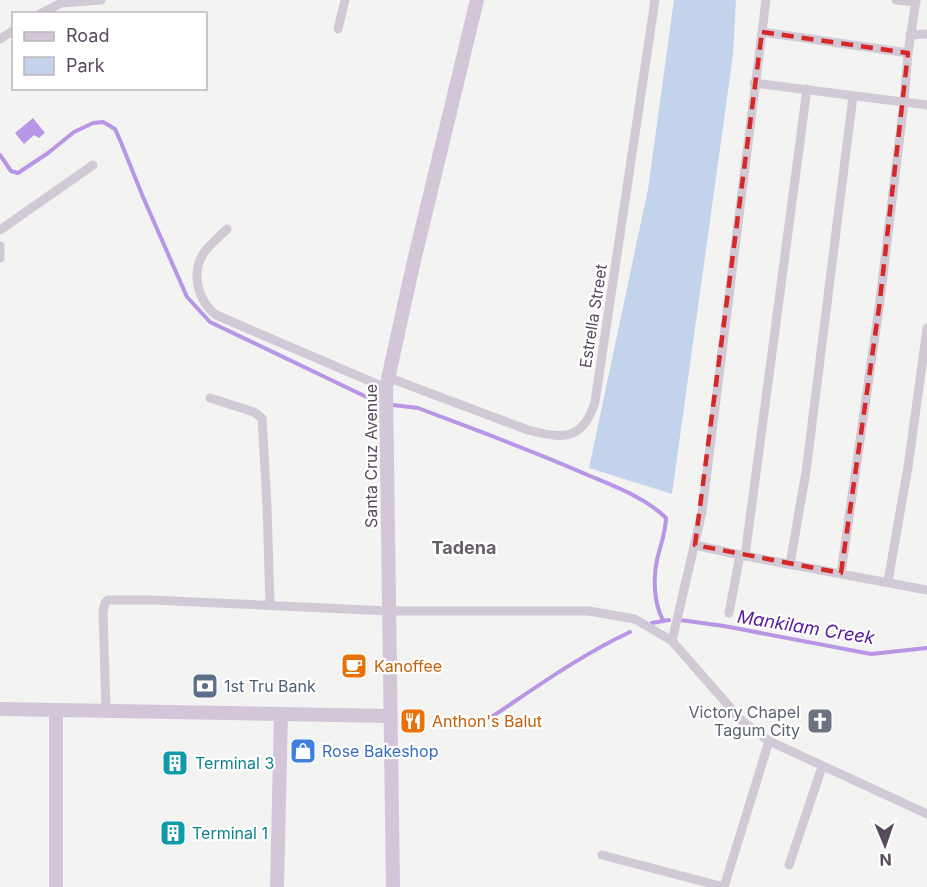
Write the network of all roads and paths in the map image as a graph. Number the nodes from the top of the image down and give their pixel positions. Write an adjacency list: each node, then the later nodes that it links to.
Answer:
1 (100, 0): 8 (street)
2 (345, 0): 9 (street)
3 (477, 0): 25 (street, Santa Cruz Avenue)
4 (655, 0): 25 (street, Estrella Street)
5 (766, 0): 10 (street)
6 (896, 0): 7 (street)
7 (916, 1): 12 (street)
8 (44, 12)
9 (338, 29)
10 (762, 32): 13 (street); 14 (street)
11 (927, 34): 12 (street)
12 (910, 35): 13 (street)
13 (908, 53): 17 (street)
14 (754, 82): 15 (street); 27 (street)
15 (807, 89): 16 (street); 28 (street)
16 (854, 96): 17 (street); 29 (street)
17 (904, 102): 18 (street); 30 (street)
18 (927, 105)
19 (93, 165): 21 (street)
20 (227, 229): 25 (street, Estrella Street)
21 (0, 230)
22 (0, 246): 23 (street)
23 (0, 258)
24 (927, 328): 31 (street)
25 (387, 383): 34 (street, Santa Cruz Avenue)
26 (210, 398): 33 (street)
27 (695, 545): 28 (street); 36 (street)
28 (743, 556): 29 (street); 35 (street)
29 (790, 564): 30 (street)
30 (841, 573): 31 (street)
31 (888, 581): 32 (street)
32 (927, 590)
33 (270, 604): 34 (street); 39 (street)
34 (389, 610): 36 (street); 41 (street, Santa Cruz Avenue)
35 (729, 613)
36 (672, 641): 42 (street)
37 (0, 709): 38 (street)
38 (56, 710): 39 (street); 47 (street)
39 (106, 711): 40 (street)
40 (281, 714): 41 (street); 48 (street)
41 (390, 716): 49 (street, Santa Cruz Avenue)
42 (769, 741): 43 (street); 50 (street)
43 (822, 767): 44 (street); 46 (street)
44 (927, 814)
45 (602, 855): 50 (street)
46 (789, 865)
47 (56, 887)
48 (278, 887)
49 (393, 887)
50 (724, 887)

